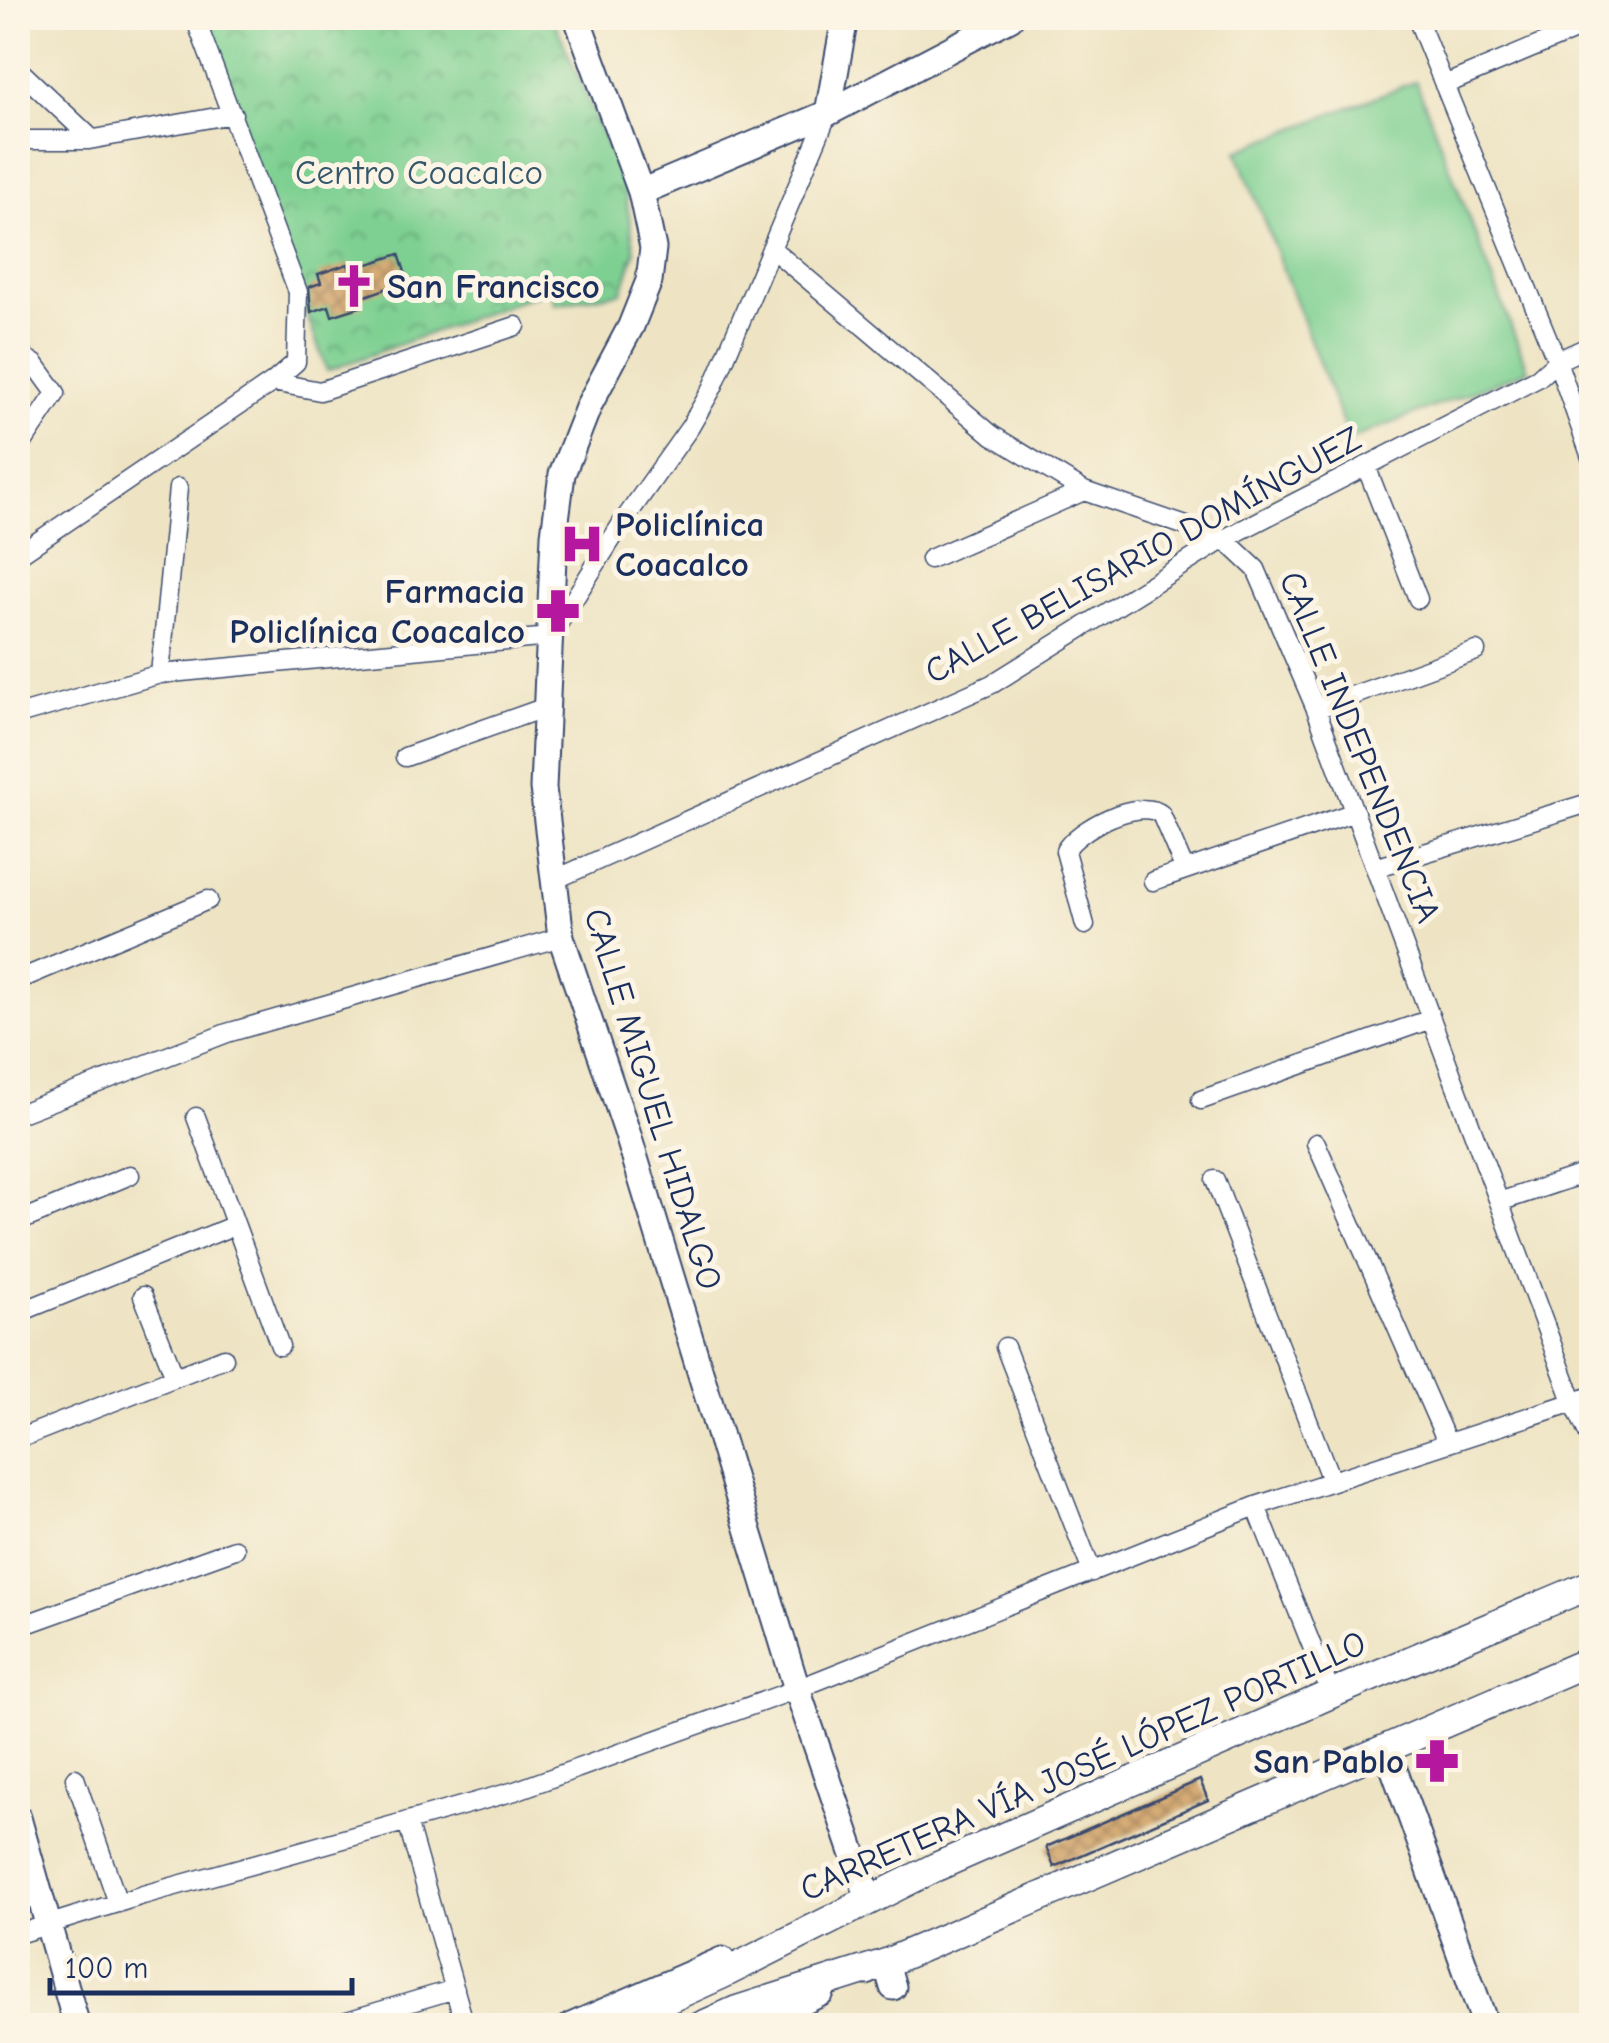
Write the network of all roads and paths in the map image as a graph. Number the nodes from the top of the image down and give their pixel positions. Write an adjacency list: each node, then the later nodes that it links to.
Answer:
1 (195, 18): 10 (street)
2 (577, 18): 13 (street, CALLE MIGUEL HIDALGO)
3 (844, 18): 9 (street)
4 (1010, 18): 9 (street)
5 (1417, 18): 8 (street)
6 (1592, 24): 8 (street)
7 (18, 70): 12 (street)
8 (1444, 85): 18 (street)
9 (828, 113): 13 (street); 14 (street)
10 (234, 114): 12 (street); 19 (street)
11 (18, 140): 12 (street)
12 (92, 140)
13 (641, 192): 29 (street, CALLE MIGUEL HIDALGO)
14 (771, 248): 24 (street, CALLE INDEPENDENCIA); 29 (street)
15 (516, 326): 19 (street)
16 (1592, 345): 18 (street, CALLE BELISARIO DOMÍNGUEZ)
17 (18, 353): 20 (street)
18 (1557, 361): 21 (street); 22 (street, CALLE BELISARIO DOMÍNGUEZ)
19 (274, 382): 26 (street)
20 (18, 450)
21 (1592, 460)
22 (1366, 466): 25 (street, CALLE BELISARIO DOMÍNGUEZ); 28 (street)
23 (178, 488): 31 (street)
24 (1084, 492): 25 (street, CALLE INDEPENDENCIA); 27 (street)
25 (1224, 539): 33 (street, CALLE INDEPENDENCIA); 40 (street, CALLE BELISARIO DOMÍNGUEZ)
26 (18, 555)
27 (930, 559)
28 (1418, 599)
29 (550, 637): 31 (street); 32 (street, CALLE MIGUEL HIDALGO)
30 (1476, 651): 33 (street)
31 (160, 674): 34 (street)
32 (546, 707): 35 (street); 40 (street, CALLE MIGUEL HIDALGO)
33 (1316, 709): 37 (street, CALLE INDEPENDENCIA)
34 (18, 715)
35 (405, 757)
36 (1592, 802): 38 (street)
37 (1354, 812): 38 (street, CALLE INDEPENDENCIA); 39 (street)
38 (1375, 868): 46 (street, CALLE INDEPENDENCIA)
39 (1185, 870): 41 (street); 43 (street)
40 (554, 880): 44 (street, CALLE MIGUEL HIDALGO)
41 (1152, 881)
42 (208, 900): 45 (street)
43 (1085, 925)
44 (560, 937): 48 (street); 75 (street, CALLE MIGUEL HIDALGO)
45 (18, 980)
46 (1431, 1018): 47 (street); 54 (street, CALLE INDEPENDENCIA)
47 (1201, 1100)
48 (18, 1114)
49 (196, 1117): 56 (street)
50 (1316, 1143): 66 (street)
51 (1592, 1171): 54 (street)
52 (130, 1175): 55 (street)
53 (1215, 1180): 68 (street)
54 (1499, 1202): 64 (street, CALLE INDEPENDENCIA)
55 (18, 1222)
56 (236, 1225): 58 (street); 59 (street)
57 (143, 1296): 62 (street)
58 (18, 1313)
59 (280, 1346)
60 (1005, 1347): 71 (street)
61 (224, 1358): 62 (street)
62 (175, 1377): 65 (street)
63 (1592, 1396): 64 (street)
64 (1573, 1402): 66 (street); 67 (street, CALLE INDEPENDENCIA)
65 (18, 1439)
66 (1447, 1442): 68 (street)
67 (1592, 1442)
68 (1331, 1480): 69 (street)
69 (1256, 1506): 71 (street); 76 (street)
70 (235, 1549): 73 (street)
71 (1092, 1572): 75 (street)
72 (1592, 1584): 76 (main road, CARRETERA VÍA JOSÉ LÓPEZ PORTILLO)
73 (18, 1628)
74 (1592, 1660): 77 (main road)
75 (797, 1690): 80 (street); 81 (street, CALLE MIGUEL HIDALGO)
76 (1331, 1694): 81 (main road, CARRETERA VÍA JOSÉ LÓPEZ PORTILLO)
77 (1388, 1750): 86 (main road); 93 (street)
78 (75, 1778): 82 (street)
79 (18, 1818): 83 (street)
80 (407, 1821): 82 (street); 85 (street)
81 (870, 1899): 90 (street); 91 (main road, CARRETERA VÍA JOSÉ LÓPEZ PORTILLO)
82 (118, 1903): 83 (street)
83 (50, 1924): 84 (street); 87 (street)
84 (18, 1934)
85 (455, 1989): 88 (street); 89 (street)
86 (745, 2018): 92 (main road)
87 (77, 2026)
88 (330, 2026)
89 (465, 2026)
90 (570, 2026)
91 (609, 2026)
92 (700, 2026)
93 (1486, 2026)

